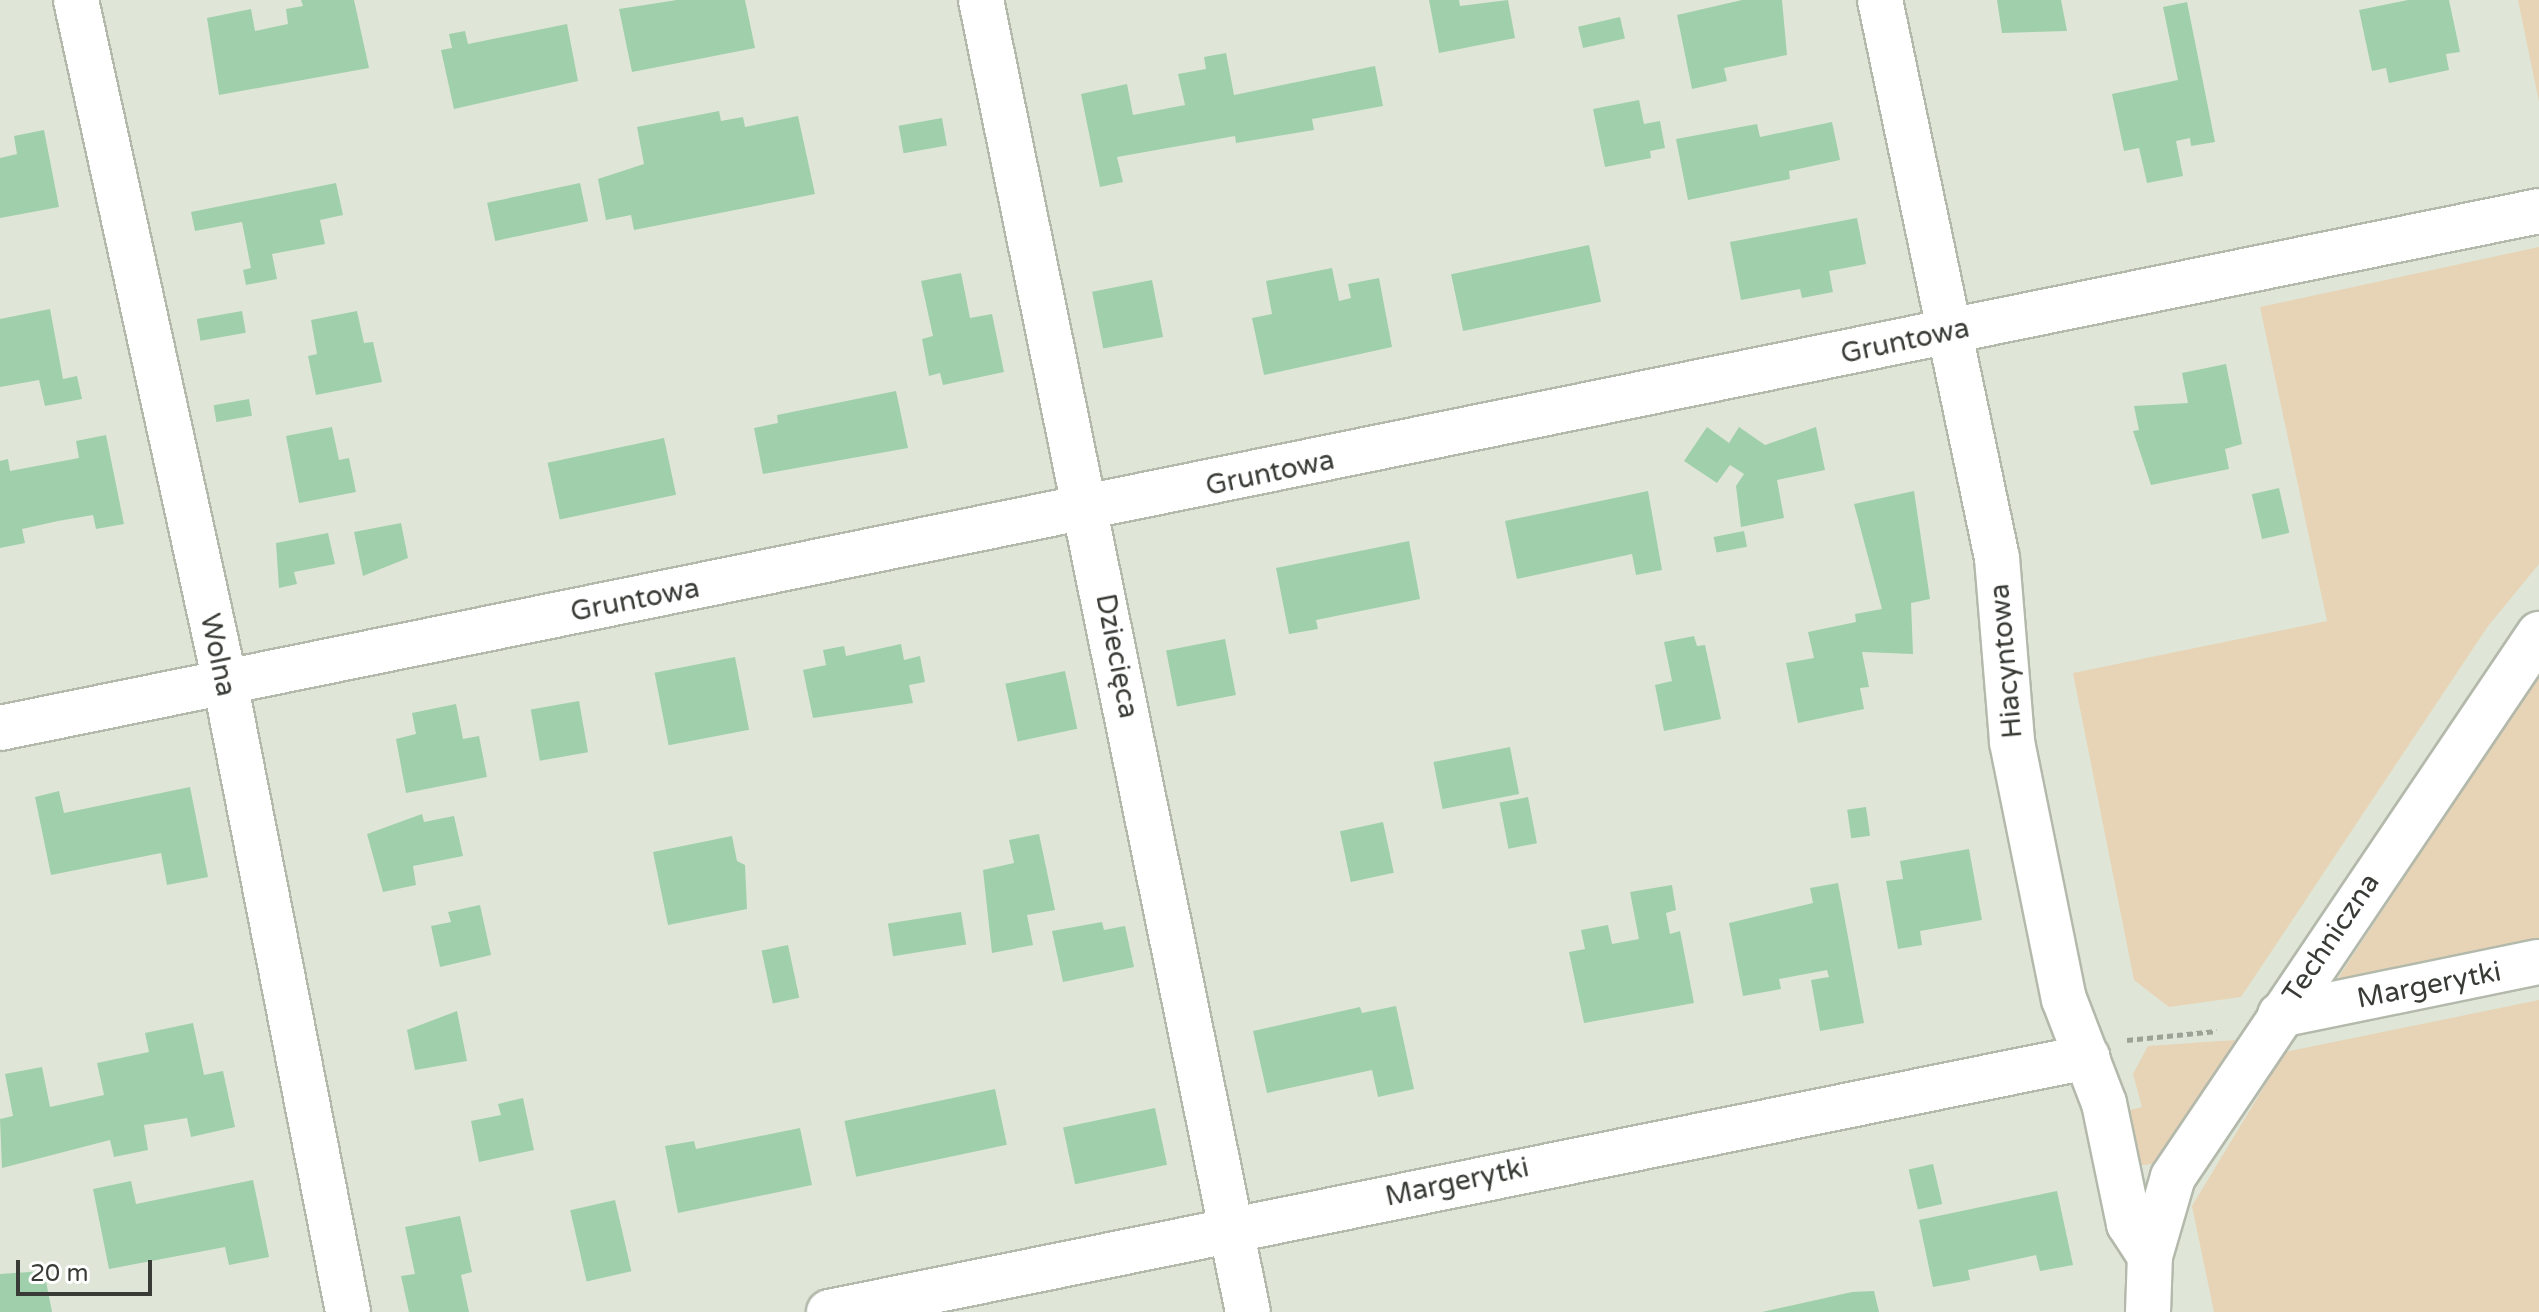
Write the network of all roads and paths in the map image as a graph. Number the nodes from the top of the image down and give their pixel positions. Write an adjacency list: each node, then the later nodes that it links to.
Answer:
1 (76, 0): 8 (street, Wolna)
2 (981, 0): 6 (street, Dziecięca)
3 (1880, 0): 5 (street, Hiacyntowa)
4 (2539, 211): 5 (street, Gruntowa)
5 (1950, 331): 6 (street, Gruntowa); 12 (street, Hiacyntowa)
6 (1088, 511): 8 (street, Gruntowa); 13 (street, Dziecięca)
7 (2539, 634): 11 (street, Techniczna)
8 (225, 682): 9 (street, Gruntowa); 15 (street, Wolna)
9 (0, 728)
10 (2539, 962): 11 (street, Margerytki)
11 (2280, 1015): 12 (path); 14 (street, Techniczna)
12 (2084, 1051): 13 (street, Margerytki); 14 (street, Hiacyntowa)
13 (1231, 1229): 16 (street, Margerytki); 17 (street, Dziecięca)
14 (2150, 1256): 18 (street)
15 (348, 1312)
16 (829, 1312)
17 (1248, 1312)
18 (2148, 1312)

